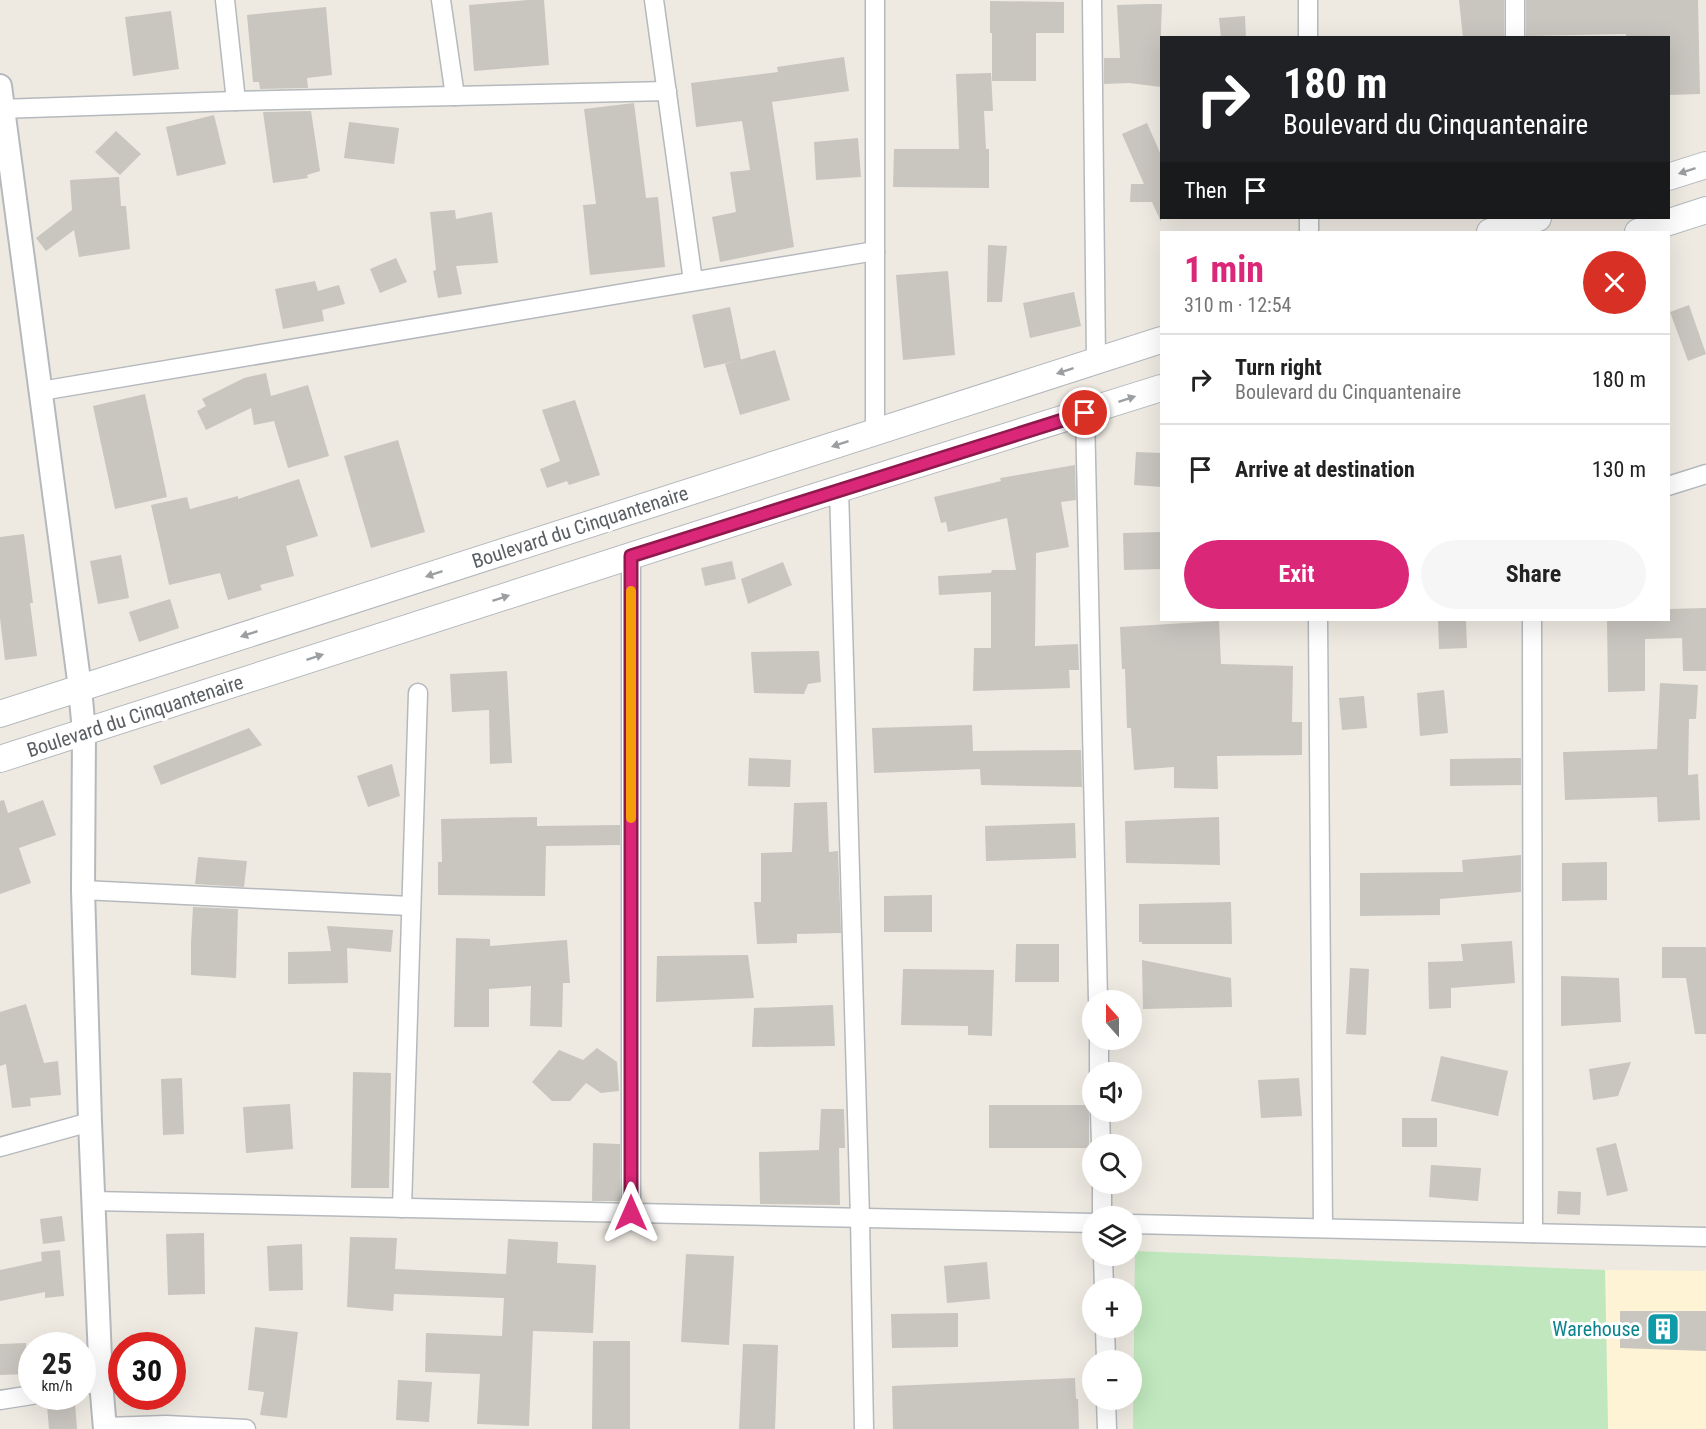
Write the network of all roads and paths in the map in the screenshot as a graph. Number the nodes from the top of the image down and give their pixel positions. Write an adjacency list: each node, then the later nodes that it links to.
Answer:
1 (225, 0): 12 (street)
2 (441, 0): 11 (street)
3 (654, 0): 10 (street)
4 (875, 0): 20 (street)
5 (1092, 0): 23 (street)
6 (1308, 0): 8 (street)
7 (1515, 0): 9 (street)
8 (1308, 36)
9 (1515, 36)
10 (667, 91): 11 (street); 21 (street)
11 (455, 96): 12 (street)
12 (236, 100): 13 (street)
13 (1, 101): 25 (street)
14 (1706, 165): 15 (main road, one-way to 15)
15 (1670, 176)
16 (1706, 210): 19 (main road)
17 (1523, 220): 18 (main road)
18 (1494, 231)
19 (1641, 231)
20 (875, 251): 21 (street); 27 (street)
21 (693, 282): 25 (street)
22 (1160, 340): 23 (main road, Boulevard du Cinquantenaire)
23 (1096, 361): 27 (main road, Boulevard du Cinquantenaire, one-way to 27)
24 (1160, 388): 26 (main road, Boulevard du Cinquantenaire, one-way to 24)
25 (40, 391): 34 (street)
26 (1085, 413): 30 (main road, Boulevard du Cinquantenaire); 41 (street)
27 (875, 433): 34 (main road, Boulevard du Cinquantenaire, one-way to 34)
28 (1706, 474): 29 (street)
29 (1670, 485)
30 (839, 489): 31 (main road, Boulevard du Cinquantenaire); 47 (street)
31 (631, 556): 37 (main road, Boulevard du Cinquantenaire, one-way to 31); 46 (street)
32 (1318, 621): 50 (street)
33 (1532, 621): 51 (street)
34 (80, 688): 36 (main road, Boulevard du Cinquantenaire); 37 (street)
35 (418, 693): 40 (street)
36 (0, 714)
37 (84, 732): 38 (main road, Boulevard du Cinquantenaire); 39 (street)
38 (0, 759)
39 (83, 890): 40 (street); 42 (street)
40 (410, 906): 45 (street)
41 (1098, 990)
42 (90, 1122): 43 (street); 44 (street)
43 (0, 1147)
44 (93, 1201): 45 (street); 53 (street)
45 (402, 1208): 46 (street)
46 (631, 1213): 47 (street)
47 (860, 1218): 48 (street); 60 (street)
48 (1082, 1223)
49 (1142, 1224): 50 (street)
50 (1323, 1228): 51 (street)
51 (1533, 1233): 52 (street)
52 (1706, 1236)
53 (92, 1332)
54 (96, 1397): 58 (street)
55 (18, 1398): 56 (street)
56 (0, 1401)
57 (1106, 1410): 61 (street)
58 (105, 1428): 59 (street)
59 (246, 1429)
60 (864, 1429)
61 (1107, 1429)

